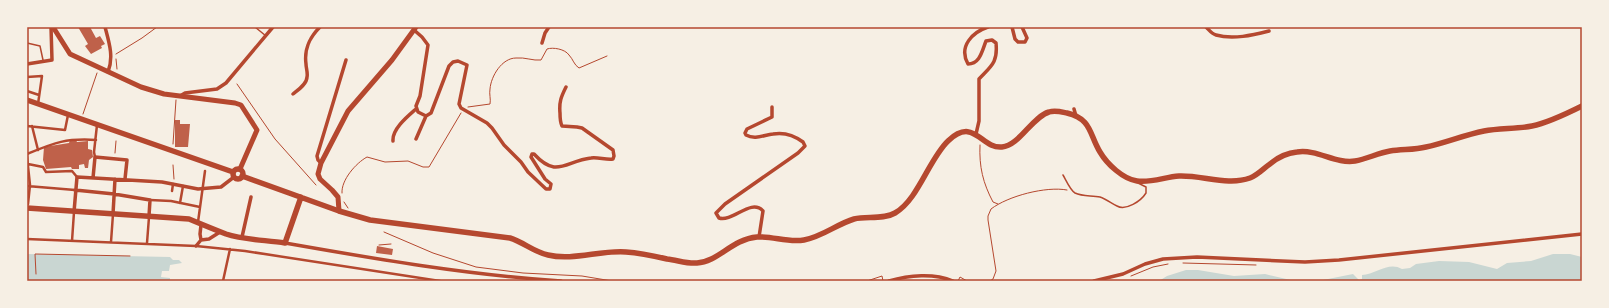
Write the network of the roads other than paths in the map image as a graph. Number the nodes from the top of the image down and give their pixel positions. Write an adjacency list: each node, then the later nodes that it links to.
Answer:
1 (52, 27): 17 (street); 19 (main road)
2 (105, 27): 19 (street)
3 (255, 27): 13 (lane)
4 (273, 27): 13 (street)
5 (320, 27): 23 (street)
6 (549, 27): 15 (street)
7 (988, 27): 38 (street)
8 (1012, 27): 9 (street)
9 (1022, 27)
10 (1206, 27): 12 (street)
11 (415, 28): 30 (street); 46 (main road)
12 (1269, 31)
13 (266, 36): 25 (street)
14 (27, 43): 17 (lane)
15 (542, 43)
16 (346, 60): 46 (street)
17 (43, 62): 18 (street)
18 (27, 64)
19 (108, 72): 25 (main road)
20 (27, 77): 24 (street)
21 (566, 87): 33 (street)
22 (27, 91): 24 (street)
23 (293, 94)
24 (39, 95): 27 (street)
25 (180, 96): 48 (main road)
26 (27, 100): 27 (main road)
27 (38, 104): 32 (main road)
28 (1582, 106): 57 (main road)
29 (772, 107): 79 (street)
30 (416, 109): 33 (street); 41 (street)
31 (1074, 109): 34 (street)
32 (68, 114): 35 (main road); 37 (street)
33 (426, 116): 39 (street)
34 (1076, 116): 38 (main road); 57 (main road)
35 (97, 124): 40 (street); 50 (main road)
36 (27, 126): 37 (street)
37 (32, 126): 42 (street)
38 (978, 136): 79 (main road)
39 (416, 139)
40 (96, 140): 42 (street); 45 (street)
41 (393, 141)
42 (38, 150): 43 (street)
43 (27, 154)
44 (27, 157): 47 (street)
45 (95, 157): 54 (street); 56 (street)
46 (321, 163): 71 (main road)
47 (28, 164): 53 (street); 59 (street)
48 (240, 169): 50 (main road); 52 (main road)
49 (205, 171): 61 (street)
50 (233, 175): 52 (main road); 61 (street)
51 (1063, 175): 57 (lane)
52 (242, 176): 66 (main road)
53 (77, 177): 54 (street); 62 (street)
54 (93, 178): 55 (street)
55 (115, 179): 56 (street); 64 (street)
56 (126, 179): 58 (street)
57 (1133, 181)
58 (173, 184): 60 (street); 63 (street)
59 (28, 186): 62 (street); 69 (street)
60 (183, 186): 61 (street); 68 (street)
61 (202, 189): 70 (street)
62 (75, 190): 64 (street); 72 (street)
63 (172, 191)
64 (114, 194): 67 (street); 73 (street)
65 (251, 197): 78 (street)
66 (301, 197): 71 (main road); 85 (main road)
67 (150, 200): 68 (street); 74 (street)
68 (180, 203): 70 (street)
69 (27, 206): 72 (main road)
70 (200, 207): 75 (street)
71 (339, 211): 79 (main road)
72 (74, 212): 73 (main road); 82 (street)
73 (113, 214): 74 (main road); 83 (street)
74 (149, 216): 75 (main road); 84 (street)
75 (200, 224): 76 (main road); 81 (street)
76 (221, 231): 78 (main road); 81 (street)
77 (1582, 234): 94 (street)
78 (242, 237): 85 (main road)
79 (759, 237)
80 (27, 239): 82 (street)
81 (201, 240): 86 (street)
82 (72, 241): 83 (street)
83 (111, 242): 84 (street)
84 (147, 243): 86 (street)
85 (285, 243): 88 (street)
86 (196, 246): 87 (street)
87 (230, 249): 89 (street); 90 (street)
88 (539, 280): 91 (street)
89 (223, 281)
90 (440, 281)
91 (561, 281)
92 (889, 281): 93 (street)
93 (953, 281)
94 (1094, 281)

